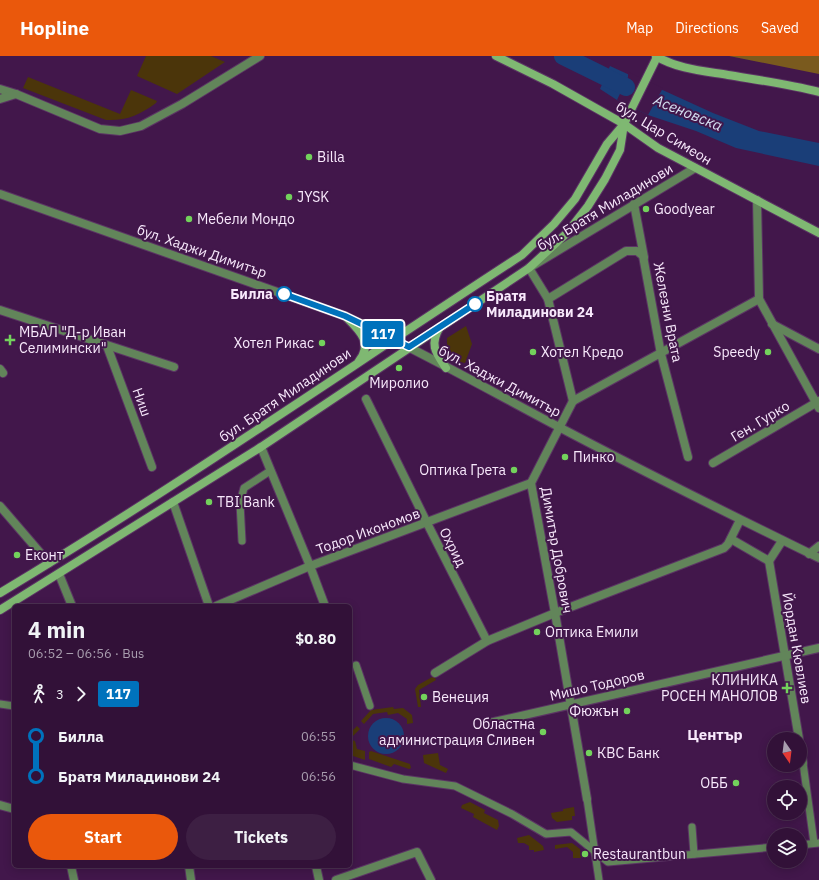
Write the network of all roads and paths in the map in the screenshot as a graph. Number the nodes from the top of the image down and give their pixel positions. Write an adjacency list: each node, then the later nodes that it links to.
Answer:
1 (260, 56): 6 (street)
2 (496, 56): 8 (main road, бул. Цар Симеон)
3 (657, 56): 5 (main road); 8 (main road, бул. Братя Миладинови)
4 (0, 89): 6 (street)
5 (819, 92)
6 (16, 94): 7 (street)
7 (0, 99)
8 (624, 124): 9 (main road, бул. Цар Симеон); 15 (main road, бул. Братя Миладинови); 22 (main road, бул. Братя Миладинови)
9 (694, 168): 11 (main road, бул. Цар Симеон); 12 (street, бул. Братя Миладинови)
10 (0, 194): 19 (street, бул. Хаджи Димитър)
11 (757, 200): 13 (main road, бул. Цар Симеон); 17 (street)
12 (634, 204): 14 (street); 15 (street, бул. Братя Миладинови)
13 (819, 233)
14 (645, 260): 16 (street, Железни Врата); 26 (street, Железни Врата)
15 (529, 268): 16 (street); 21 (main road, бул. Братя Миладинови)
16 (548, 299): 31 (street)
17 (759, 299): 20 (street); 26 (street)
18 (0, 310): 23 (street)
19 (345, 316): 22 (street, бул. Хаджи Димитър); 27 (main road)
20 (772, 324): 25 (street); 32 (street)
21 (440, 326): 24 (main road, бул. Братя Миладинови); 29 (main road)
22 (394, 339): 24 (street, бул. Хаджи Димитър); 27 (main road, бул. Братя Миладинови)
23 (107, 346): 28 (street); 37 (street, Ниш)
24 (409, 347): 29 (street, бул. Хаджи Димитър); 34 (main road, бул. Братя Миладинови)
25 (819, 349)
26 (662, 354): 31 (street); 35 (street, Железни Врата)
27 (358, 362): 51 (main road, бул. Братя Миладинови)
28 (174, 367)
29 (446, 368): 33 (street, бул. Хаджи Димитър)
30 (366, 399): 43 (street, Охрид)
31 (573, 402): 33 (street, Димитър Добрович)
32 (818, 404): 36 (street, Ген. Гурко)
33 (559, 428): 39 (street, Димитър Добрович); 42 (street, бул. Хаджи Димитър)
34 (261, 447): 38 (street); 40 (main road, бул. Братя Миладинови)
35 (688, 457)
36 (713, 463)
37 (152, 467)
38 (270, 471): 45 (street); 52 (street)
39 (531, 483): 43 (street, Тодор Икономов); 60 (street, Димитър Добрович)
40 (173, 502): 53 (main road, бул. Братя Миладинови); 56 (street)
41 (0, 506): 51 (street)
42 (740, 520): 44 (street); 46 (street, бул. Хаджи Димитър)
43 (427, 523): 52 (street, Тодор Икономов); 61 (street, Охрид)
44 (731, 539): 50 (street); 60 (street)
45 (242, 541)
46 (782, 541): 48 (street, бул. Хаджи Димитър); 50 (street)
47 (819, 546): 48 (street)
48 (810, 554): 49 (street, бул. Хаджи Димитър)
49 (819, 558)
50 (769, 561): 63 (street, Йордан Кювлиев)
51 (49, 563): 54 (main road, бул. Братя Миладинови)
52 (310, 566): 57 (street, Тодор Икономов); 58 (street)
53 (60, 574): 55 (street); 59 (main road, бул. Братя Миладинови)
54 (0, 593)
55 (71, 604)
56 (208, 604)
57 (221, 604)
58 (324, 604)
59 (0, 610)
60 (555, 613): 61 (street); 67 (street, Димитър Добрович)
61 (487, 641): 65 (street)
62 (819, 648): 63 (street, Мишо Тодоров)
63 (785, 656): 67 (street, Мишо Тодоров); 71 (street, Йордан Кювлиев)
64 (356, 665): 69 (street)
65 (435, 673)
66 (0, 704): 68 (street)
67 (570, 704): 70 (street, Мишо Тодоров); 74 (street, Димитър Добрович)
68 (12, 706)
69 (370, 706)
70 (485, 724)
71 (798, 732)
72 (352, 766): 81 (street)
73 (805, 772): 78 (street)
74 (587, 798): 81 (street, Димитър Добрович)
75 (0, 805): 76 (street)
76 (12, 808)
77 (692, 827): 82 (street)
78 (817, 843): 79 (street)
79 (807, 844)
80 (767, 848): 82 (street)
81 (595, 852): 82 (street); 91 (street, Димитър Добрович)
82 (694, 854)
83 (71, 868): 86 (street)
84 (189, 868): 87 (street)
85 (316, 868): 88 (street)
86 (74, 880)
87 (192, 880)
88 (319, 880)
89 (336, 880): 90 (street)
90 (430, 880)
91 (599, 880)

